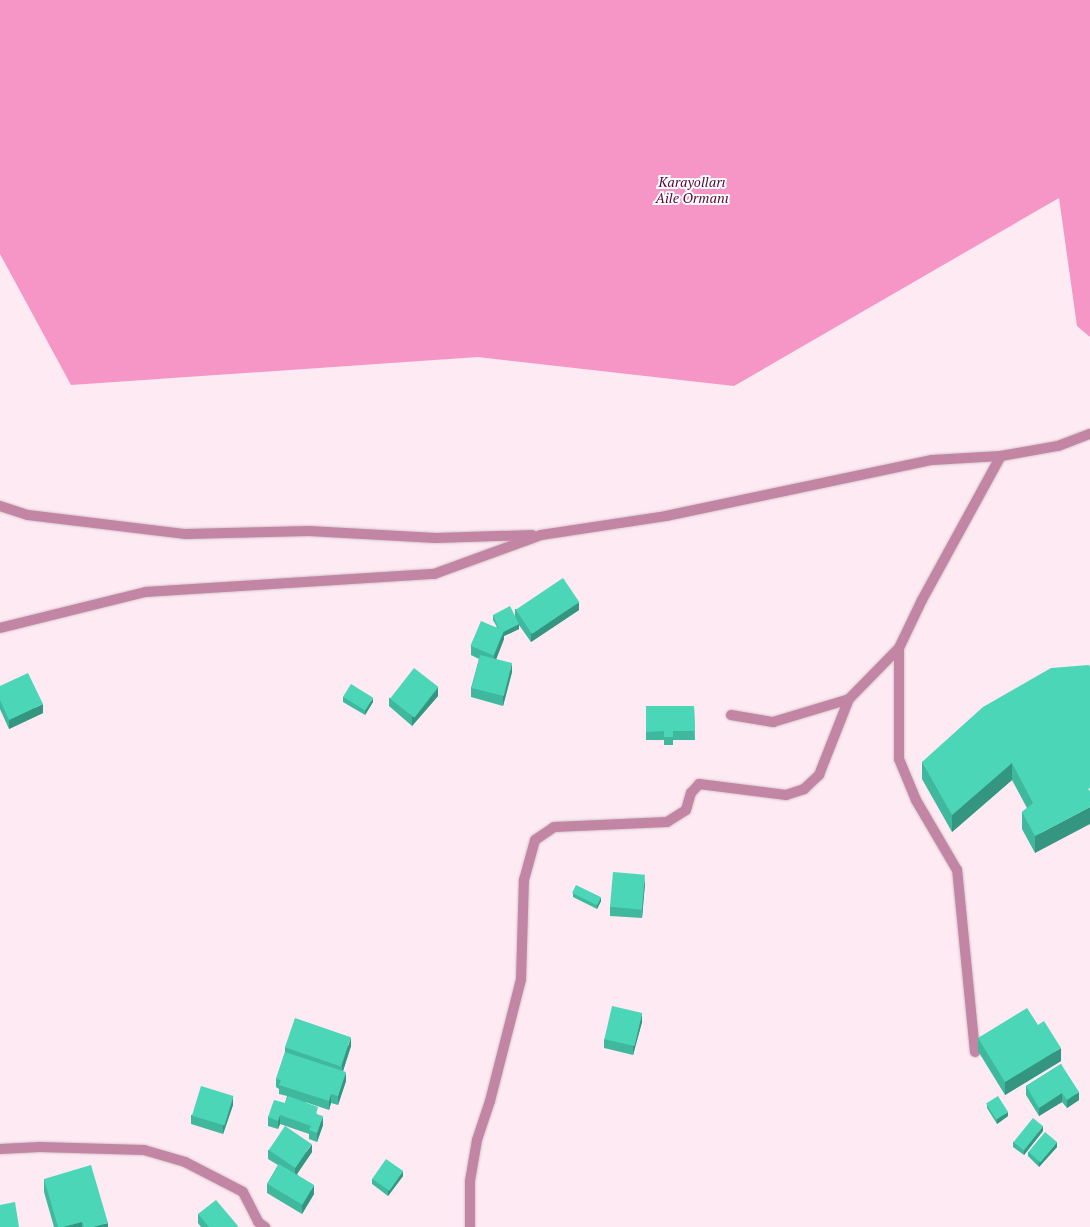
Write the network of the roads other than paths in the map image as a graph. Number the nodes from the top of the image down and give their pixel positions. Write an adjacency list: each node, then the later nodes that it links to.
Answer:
1 (1090, 434): 2 (street)
2 (1001, 456): 4 (street); 6 (street)
3 (0, 506): 4 (street)
4 (541, 535): 5 (street)
5 (0, 628)
6 (899, 648): 7 (street); 9 (street)
7 (849, 699): 8 (street); 12 (street)
8 (731, 715)
9 (975, 1052)
10 (0, 1150): 11 (street)
11 (265, 1227)
12 (470, 1227)

